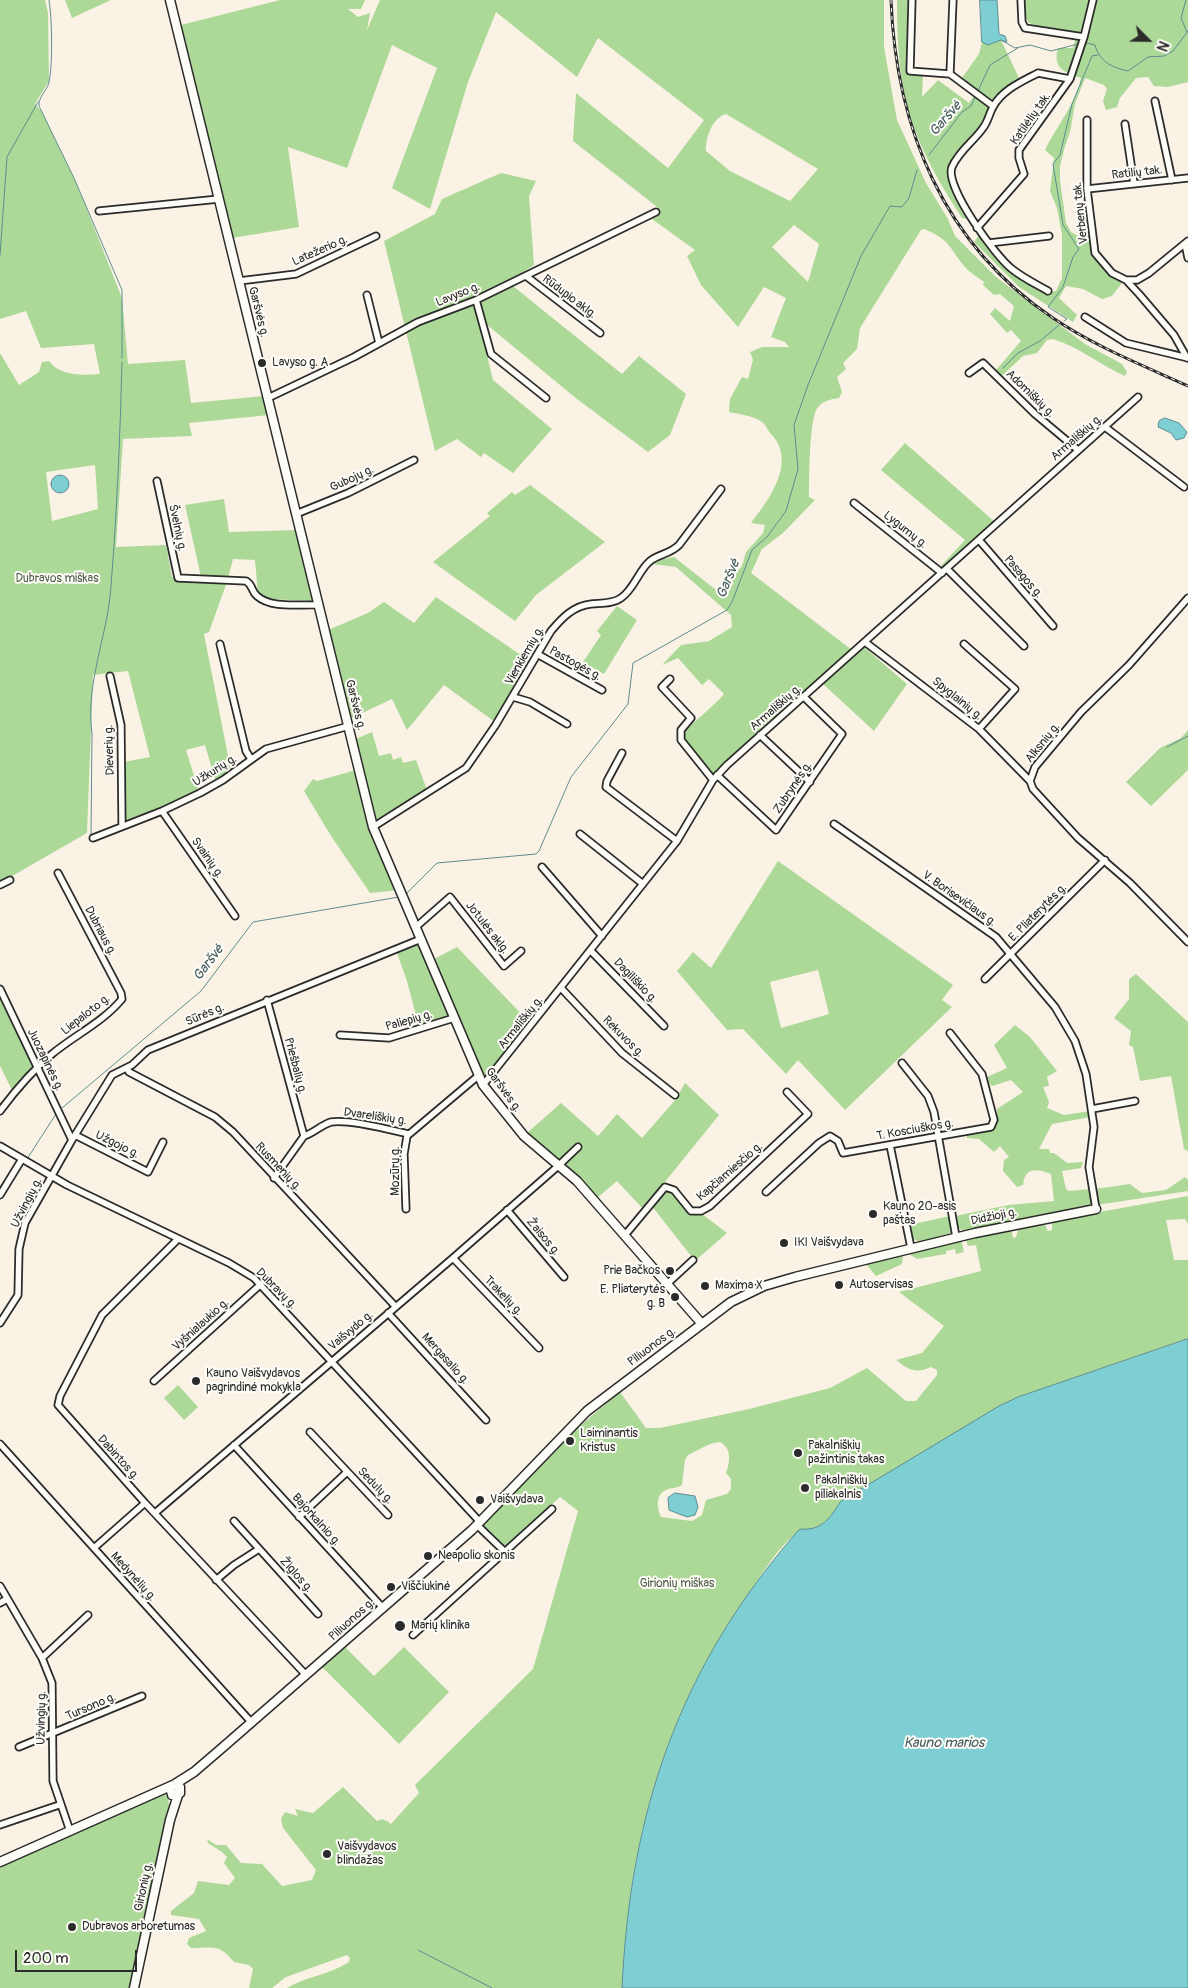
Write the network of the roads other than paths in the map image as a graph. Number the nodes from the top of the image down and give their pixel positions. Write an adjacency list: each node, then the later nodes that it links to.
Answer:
1 (170, 0): 17 (main road, Garšvės g.)
2 (912, 0): 7 (street)
3 (953, 0): 7 (street)
4 (1021, 0): 6 (street)
5 (1093, 0): 6 (street, Katilėlių tak.)
6 (1084, 37): 8 (street, Katilėlių tak.)
7 (950, 74): 10 (street)
8 (1070, 79): 10 (street); 20 (street, Katilėlių tak.)
9 (1155, 101): 14 (street)
10 (993, 106): 20 (street)
11 (1087, 120): 16 (street, Verbenų tak.)
12 (1125, 124): 15 (street)
13 (1188, 178): 14 (street, Ratilių tak.)
14 (1172, 180): 15 (street, Ratilių tak.)
15 (1134, 184): 16 (street, Ratilių tak.)
16 (1088, 189): 27 (street, Verbenų tak.)
17 (219, 199): 18 (street); 28 (main road, Garšvės g.)
18 (99, 211)
19 (656, 212): 26 (street, Lavyso g.)
20 (976, 228): 24 (street)
21 (376, 236): 28 (street, Latežerio g.)
22 (1049, 236): 24 (street)
23 (1186, 242): 25 (street); 27 (street)
24 (989, 243): 29 (street)
25 (1188, 258)
26 (526, 276): 31 (street, Lavyso g.); 33 (street, Rūdupio aklg.)
27 (1126, 280): 35 (street, Verbenų tak.)
28 (239, 281): 38 (main road, Garšvės g.)
29 (1048, 291)
30 (367, 295): 34 (street)
31 (476, 300): 34 (street, Lavyso g.); 39 (street)
32 (1085, 317): 35 (street)
33 (600, 333)
34 (379, 343): 38 (street, Lavyso g.)
35 (1188, 358)
36 (969, 373): 41 (street, Adomiškių g.)
37 (1138, 397): 40 (street, Armališkių g.)
38 (268, 398): 47 (main road, Garšvės g.)
39 (546, 398)
40 (1105, 427): 41 (street, Armališkių g.); 44 (street)
41 (1078, 450): 48 (street, Armališkių g.)
42 (414, 460): 47 (street, Gubojų g.)
43 (157, 481): 51 (street, Švelnių g.)
44 (1184, 486)
45 (721, 489): 57 (street, Vienkiemių g.)
46 (854, 503): 49 (street, Lygumų g.)
47 (296, 514): 51 (main road, Garšvės g.)
48 (979, 540): 49 (street, Armališkių g.); 52 (street, Pasagos g.)
49 (945, 571): 53 (street, Armališkių g.); 56 (street)
50 (1188, 598): 70 (street, Alksnių g.)
51 (318, 605): 64 (main road, Garšvės g.)
52 (1053, 626)
53 (865, 642): 62 (street, Armališkių g.); 65 (street, Spyglainių g.)
54 (220, 644): 68 (street)
55 (964, 644): 65 (street)
56 (1024, 646)
57 (539, 655): 60 (street, Pastogės g.); 61 (street, Vienkiemių g.)
58 (110, 676): 74 (street, Dieverių g.)
59 (670, 678): 69 (street)
60 (602, 690)
61 (513, 697): 63 (street); 75 (street, Vienkiemių g.)
62 (804, 697): 66 (street, Armališkių g.); 71 (street, Zubrynės g.)
63 (567, 724)
64 (349, 726): 68 (street, Užkurių g.); 75 (main road, Garšvės g.)
65 (979, 729): 70 (street, Spyglainių g.)
66 (760, 735): 69 (street, Armališkių g.); 71 (street)
67 (622, 753): 78 (street)
68 (251, 759): 72 (street, Užkurių g.)
69 (715, 777): 71 (street, Zubrynės g.); 78 (street, Armališkių g.)
70 (1030, 780): 79 (street, Alksnių g.)
71 (810, 782)
72 (162, 811): 74 (street, Užkurių g.); 85 (street, Svainių g.)
73 (834, 824): 92 (street, V. Borisevičiaus g.)
74 (122, 825): 77 (street, Užkurių g.)
75 (372, 827): 86 (main road, Garšvės g.)
76 (580, 834): 83 (street)
77 (93, 838)
78 (677, 841): 83 (street, Armališkių g.)
79 (1105, 860): 89 (street, Alksnių g.); 92 (street, E. Pliaterytės g.)
80 (542, 867): 87 (street)
81 (58, 873): 96 (street, Dubriaus g.)
82 (10, 880): 84 (street)
83 (644, 884): 87 (street, Armališkių g.)
84 (0, 885)
85 (235, 916)
86 (416, 927): 88 (main road, Garšvės g.); 91 (street, Jotulės aklg.)
87 (602, 936): 90 (street, Armališkių g.)
88 (421, 939): 97 (street, Sūrės g.); 98 (main road, Garšvės g.)
89 (1188, 942)
90 (591, 950): 94 (street, Armališkių g.); 99 (street, Dagiliškio g.)
91 (521, 951)
92 (1010, 955): 93 (street, E. Pliaterytės g.); 111 (street, V. Borisevičiaus g.)
93 (985, 979)
94 (561, 988): 106 (street, Armališkių g.); 108 (street, Rekuvos g.)
95 (0, 989): 103 (street, Juozapinės g.)
96 (122, 999): 103 (street, Liepaloto g.)
97 (267, 1000): 104 (street, Sūrės g.); 113 (street, Priešbalių g.)
98 (454, 1018): 101 (street, Paliepių g.); 105 (main road, Garšvės g.)
99 (664, 1026)
100 (950, 1033): 114 (street, T. Kosciuškos g.)
101 (340, 1035)
102 (902, 1063): 114 (street)
103 (37, 1068): 110 (street, Liepaloto g.); 115 (street, Juozapinės g.)
104 (127, 1068): 115 (street, Sūrės g.); 123 (street, Rusmenių g.)
105 (478, 1076): 106 (main road, Garšvės g.); 112 (street, Dvareliškių g.)
106 (483, 1085): 121 (main road, Garšvės g.)
107 (787, 1092): 129 (street, Kapčiamiesčio g.)
108 (675, 1095)
109 (1135, 1101): 111 (street)
110 (0, 1109)
111 (1092, 1109): 128 (street, V. Borisevičiaus g.)
112 (409, 1134): 113 (street, Dvareliškių g.); 126 (street, Mozūrų g.)
113 (304, 1136): 123 (street, Dvareliškių g.)
114 (939, 1137): 117 (street, T. Kosciuškos g.); 130 (street)
115 (73, 1138): 116 (street, Užgojo g.); 122 (street, Sūrės g.)
116 (163, 1142)
117 (890, 1145): 124 (street, T. Kosciuškos g.); 132 (street)
118 (0, 1146): 120 (street, Dubravų g.)
119 (578, 1146): 121 (street, Vaišvydo g.)
120 (22, 1159): 122 (street, Dubravų g.); 125 (street)
121 (560, 1165): 127 (street, Vaišvydo g.); 129 (main road, Garšvės g.)
122 (52, 1177): 131 (street, Dubravų g.); 140 (street, Užvingių g.)
123 (274, 1178): 138 (street, Rusmenių g.)
124 (766, 1192)
125 (0, 1194)
126 (406, 1209)
127 (507, 1210): 133 (street, Vaišvydo g.); 135 (street, Žaisos g.)
128 (1096, 1210): 130 (main road, Didžioji g.)
129 (625, 1235): 137 (main road, Garšvės g.)
130 (956, 1237): 132 (main road, Didžioji g.)
131 (178, 1239): 136 (street, Dubravų g.); 150 (street, Dabintos g.)
132 (911, 1248): 141 (main road, Didžioji g.)
133 (453, 1258): 138 (street, Vaišvydo g.); 142 (street, Trakelių g.)
134 (693, 1260): 137 (street)
135 (564, 1277)
136 (261, 1284): 143 (street, Dubravų g.); 144 (street, Vyšnialaukio g.)
137 (667, 1284): 141 (main road, Garšvės g.)
138 (396, 1306): 139 (street, Vaišvydo g.)
139 (388, 1313): 143 (street, Vaišvydo g.); 145 (street, Mergasalio g.)
140 (0, 1323)
141 (702, 1324): 156 (main road, Piliuonos g.)
142 (538, 1348)
143 (331, 1362): 148 (street, Vaišvydo g.); 156 (street, Dubravų g.)
144 (154, 1381)
145 (486, 1420)
146 (310, 1432): 149 (street, Sedulų g.)
147 (0, 1444): 157 (street, Medynėlių g.)
148 (234, 1445): 152 (street, Vaišvydo g.); 154 (street, Bajorkalnio g.)
149 (347, 1472): 153 (street, Sedulų g.); 154 (street, Sedulų g.)
150 (145, 1503): 152 (street, Dabintos g.); 157 (street)
151 (552, 1509): 159 (street)
152 (155, 1513): 160 (street, Dabintos g.)
153 (388, 1515)
154 (299, 1517): 164 (street, Bajorkalnio g.)
155 (234, 1521): 158 (street, Žiglos g.)
156 (478, 1524): 159 (street); 164 (main road, Piliuonos g.)
157 (94, 1548): 171 (street, Medynėlių g.)
158 (259, 1549): 160 (street); 165 (street, Žiglos g.)
159 (505, 1552): 167 (street)
160 (216, 1580): 169 (street, Dabintos g.)
161 (0, 1586): 162 (street, Užvingių g.)
162 (7, 1598): 163 (street); 168 (street, Užvingių g.)
163 (0, 1603)
164 (383, 1608): 169 (main road, Piliuonos g.)
165 (318, 1614)
166 (88, 1615): 168 (street)
167 (413, 1636)
168 (42, 1658): 172 (street, Užvingių g.)
169 (306, 1676): 171 (main road, Piliuonos g.)
170 (142, 1696): 172 (street, Tursono g.)
171 (252, 1722): 174 (main road, Piliuonos g.)
172 (52, 1734): 173 (street, Tursono g.); 175 (street, Užvingių g.)
173 (19, 1747)
174 (174, 1791): 177 (main road, Piliuonos g.); 179 (main road, Girionių g.)
175 (59, 1805): 176 (street); 177 (street, Užvingių g.)
176 (0, 1825)
177 (70, 1832): 178 (main road, Piliuonos g.)
178 (0, 1862)
179 (134, 1988)

